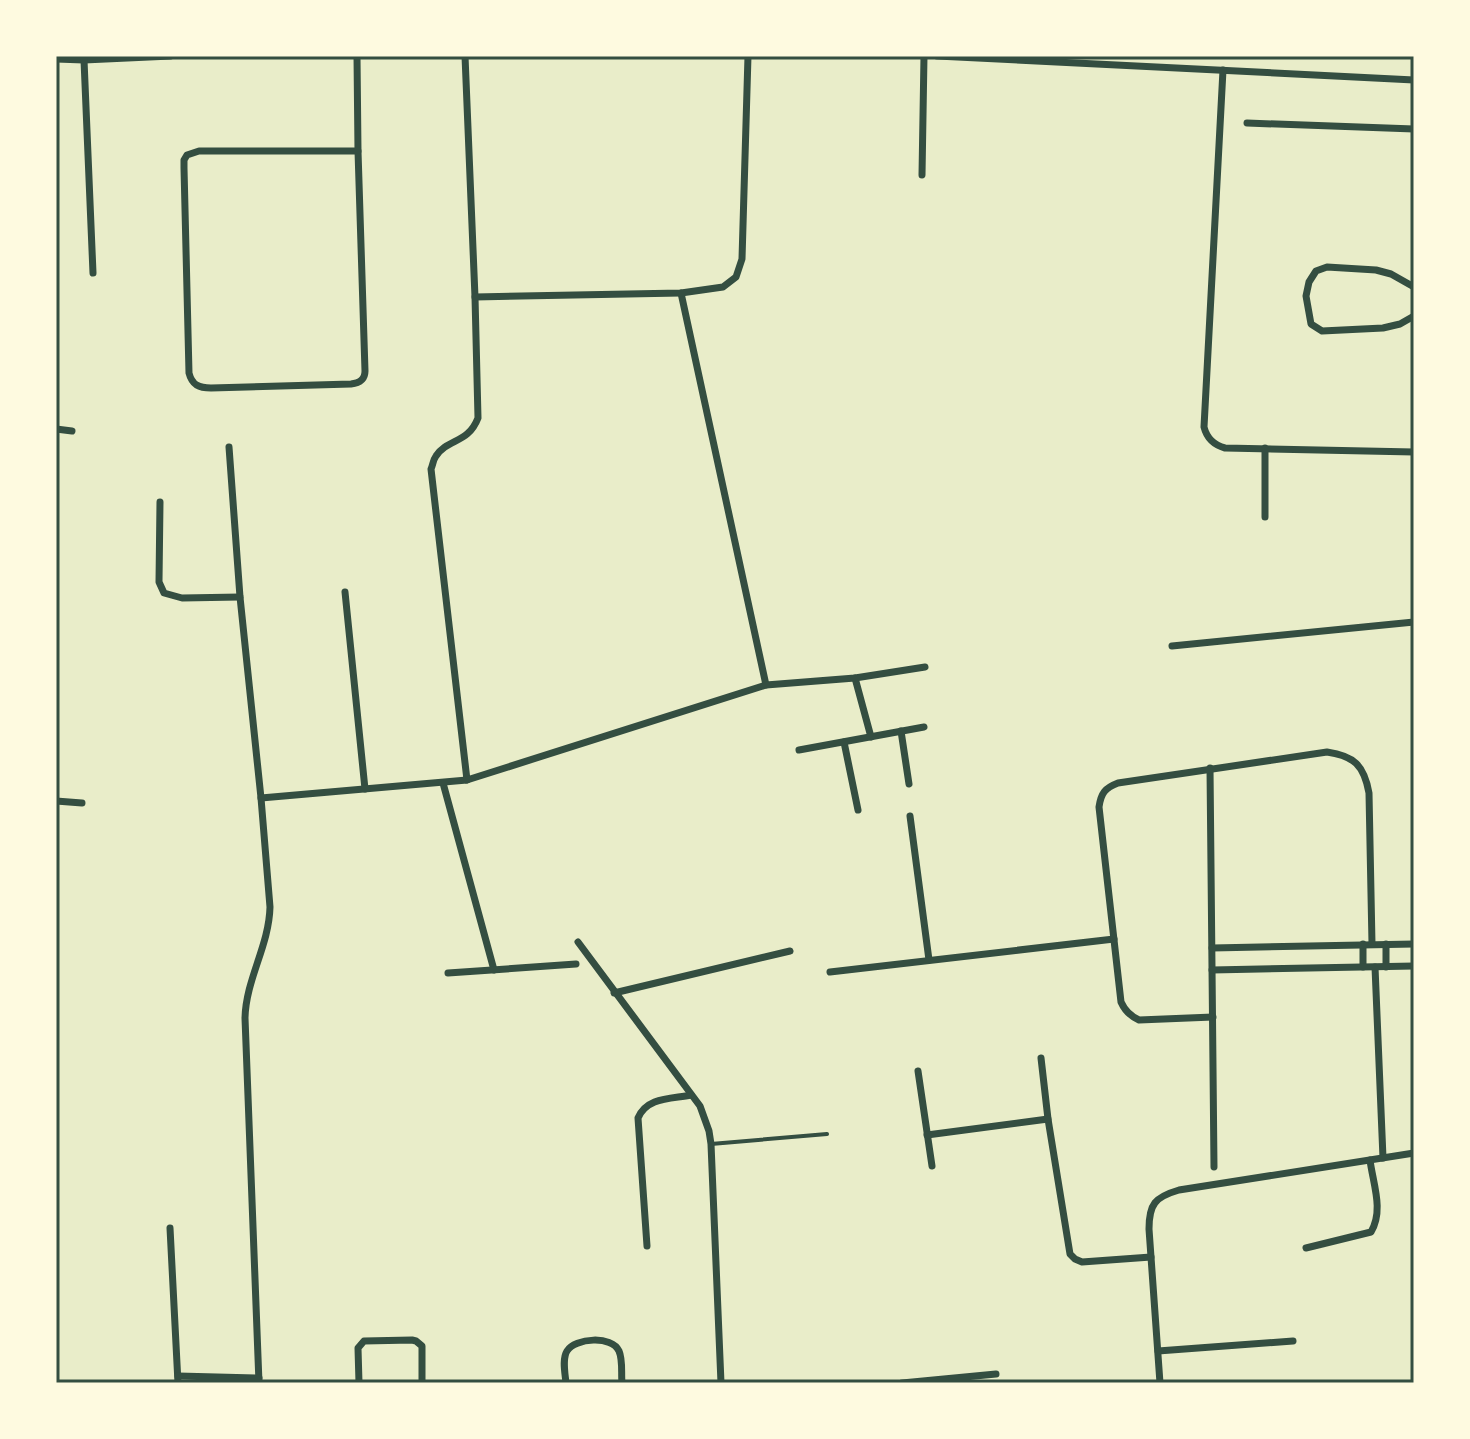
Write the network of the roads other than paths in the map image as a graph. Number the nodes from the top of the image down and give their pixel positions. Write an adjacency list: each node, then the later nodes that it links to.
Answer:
1 (171, 56): 8 (street)
2 (357, 56): 13 (street)
3 (465, 56): 18 (street)
4 (748, 56): 17 (street)
5 (924, 56): 14 (street)
6 (937, 56): 9 (street)
7 (56, 59): 8 (street)
8 (84, 60): 15 (street)
9 (1223, 70): 10 (street); 23 (street)
10 (1414, 80)
11 (1247, 123): 12 (street)
12 (1414, 129)
13 (358, 151): 13 (street)
14 (922, 175)
15 (93, 273)
16 (1414, 287): 19 (street)
17 (681, 293): 18 (street); 33 (street)
18 (475, 297): 40 (street)
19 (1414, 316)
20 (56, 429): 21 (street)
21 (72, 431)
22 (229, 447): 28 (street)
23 (1265, 448): 24 (street); 26 (street)
24 (1414, 452)
25 (160, 502): 28 (street)
26 (1265, 517)
27 (345, 592): 43 (street)
28 (240, 597): 44 (street)
29 (1414, 622): 30 (street)
30 (1172, 646)
31 (925, 667): 32 (street)
32 (855, 678): 33 (street); 36 (street)
33 (766, 685): 40 (street)
34 (924, 727): 35 (street)
35 (901, 731): 36 (street); 42 (street)
36 (871, 737): 37 (street)
37 (844, 742): 38 (street); 47 (street)
38 (799, 750)
39 (1210, 768): 49 (street); 51 (street); 54 (street)
40 (467, 780): 41 (street)
41 (443, 783): 43 (street); 62 (street)
42 (909, 784)
43 (365, 789): 44 (street)
44 (261, 798): 88 (street)
45 (56, 801): 46 (street)
46 (82, 803)
47 (858, 810)
48 (910, 816): 56 (street)
49 (1114, 939): 56 (street); 67 (street)
50 (578, 942): 66 (street)
51 (1368, 944): 52 (street); 54 (street); 59 (street)
52 (1386, 944): 53 (street); 61 (street)
53 (1414, 944)
54 (1212, 948): 63 (street)
55 (790, 951): 66 (street)
56 (929, 960): 64 (street)
57 (576, 964): 62 (street)
58 (1414, 966): 61 (street)
59 (1363, 967): 60 (street); 63 (street)
60 (1375, 967): 61 (street); 76 (street)
61 (1386, 967)
62 (494, 970): 65 (street)
63 (1212, 970): 67 (street)
64 (830, 972)
65 (448, 973)
66 (614, 993): 70 (street)
67 (1213, 1017): 79 (street)
68 (1041, 1058): 71 (street)
69 (918, 1071): 73 (street)
70 (691, 1095): 74 (street); 81 (street)
71 (1048, 1119): 73 (street); 83 (street)
72 (827, 1134): 74 (lane)
73 (927, 1135): 78 (street)
74 (711, 1144): 93 (street)
75 (1414, 1153): 76 (street)
76 (1383, 1158): 77 (street)
77 (1370, 1160): 82 (street); 83 (street)
78 (932, 1166)
79 (1214, 1167)
80 (170, 1228): 87 (street)
81 (647, 1246)
82 (1306, 1248)
83 (1151, 1257): 85 (street)
84 (1293, 1341): 85 (street)
85 (1158, 1351): 95 (street)
86 (996, 1374): 94 (street)
87 (178, 1380): 88 (street)
88 (259, 1380)
89 (359, 1383): 90 (street)
90 (422, 1383)
91 (566, 1383): 92 (street)
92 (622, 1383)
93 (721, 1383)
94 (902, 1383)
95 (1160, 1383)

